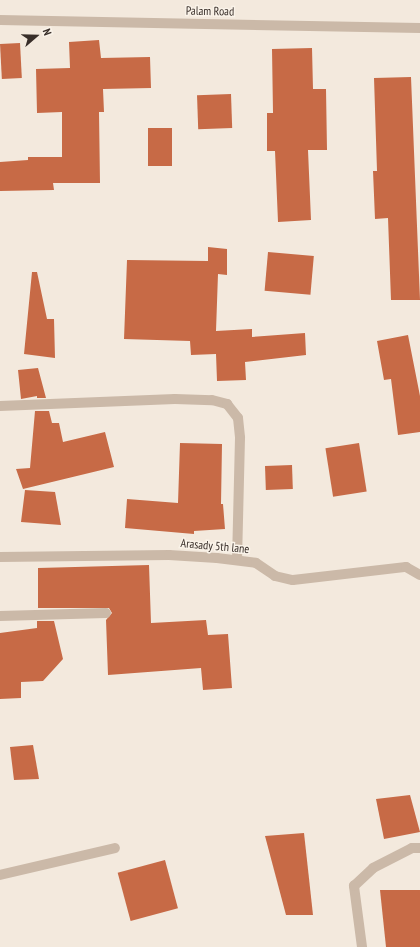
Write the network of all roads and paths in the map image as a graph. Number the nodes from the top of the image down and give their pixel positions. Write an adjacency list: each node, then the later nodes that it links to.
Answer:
1 (0, 20): 2 (street, Palam Road)
2 (420, 28)
3 (0, 406): 5 (street)
4 (0, 557): 5 (street, Arasady 5th lane)
5 (237, 560): 6 (street, Arasady 5th lane)
6 (420, 575)
7 (106, 613): 8 (street)
8 (0, 616)
9 (115, 848): 11 (street)
10 (420, 848): 12 (street)
11 (0, 875)
12 (362, 947)

